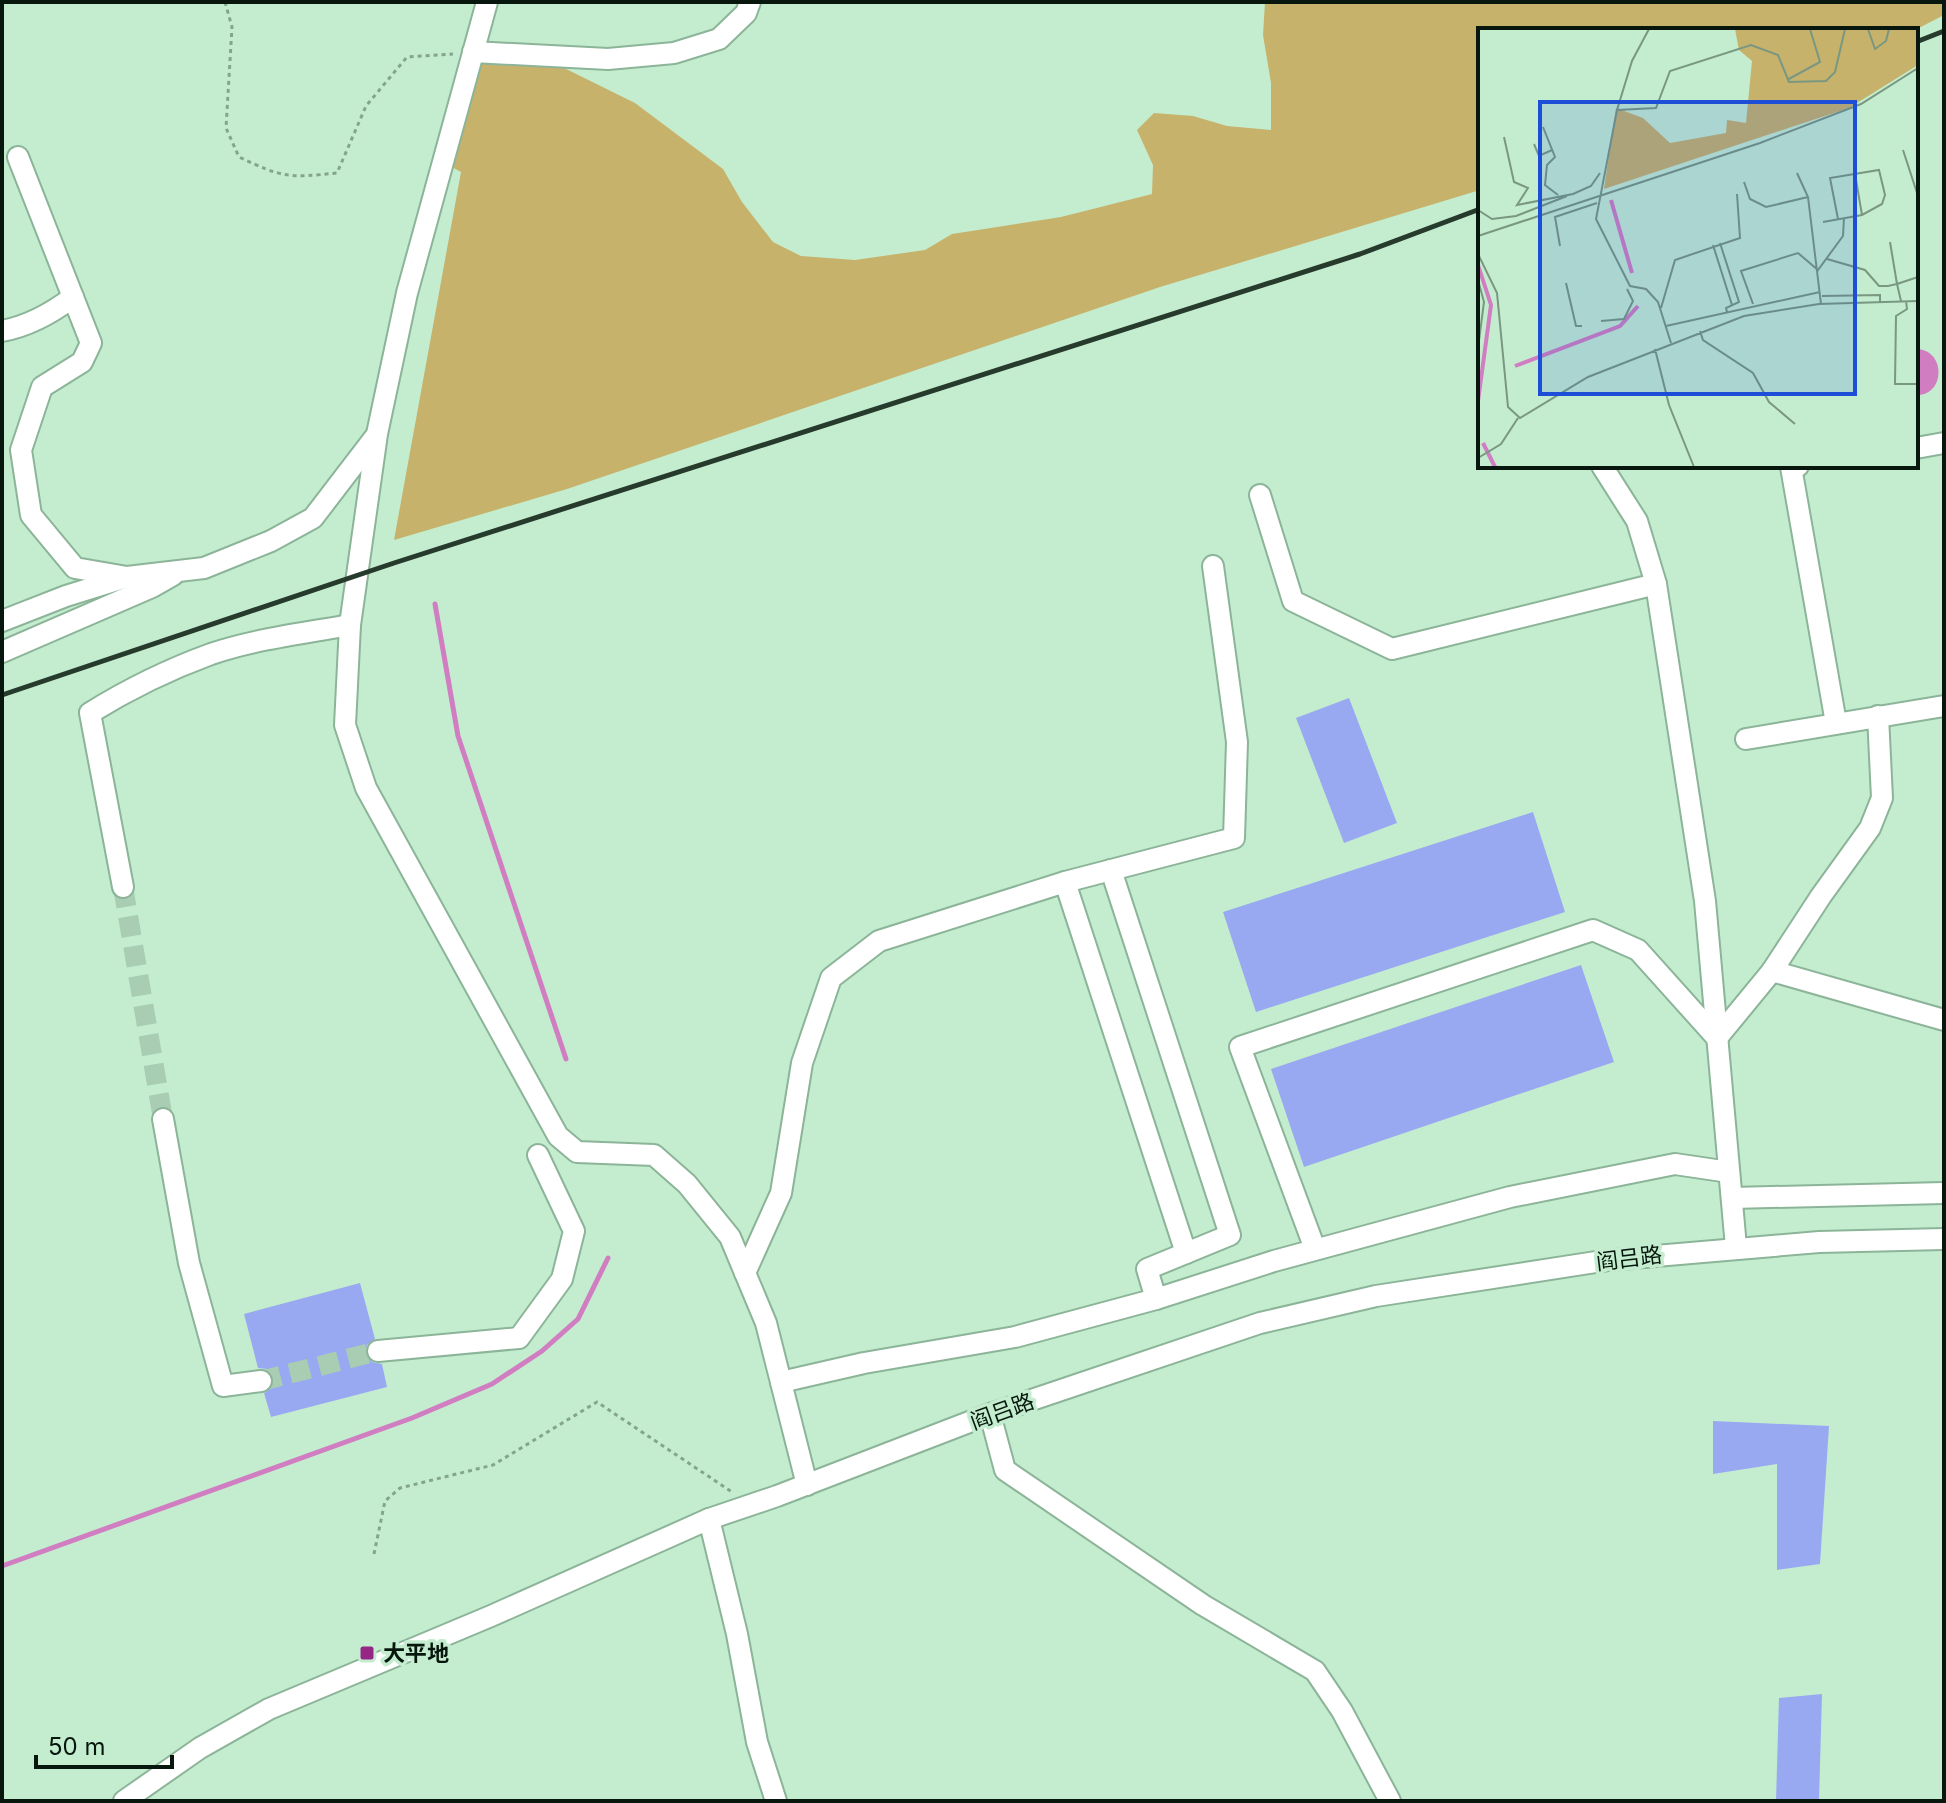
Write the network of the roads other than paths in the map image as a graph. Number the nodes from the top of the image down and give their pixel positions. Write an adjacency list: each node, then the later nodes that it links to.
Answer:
1 (487, 2): 3 (street)
2 (750, 2): 3 (street)
3 (473, 52): 7 (street)
4 (18, 157): 5 (street)
5 (73, 297): 6 (street); 15 (street)
6 (2, 331)
7 (377, 434): 14 (street); 18 (street)
8 (1944, 446): 9 (street)
9 (1918, 448)
10 (1603, 468): 16 (street)
11 (1791, 468): 22 (street)
12 (1260, 495): 16 (street)
13 (1213, 566): 24 (street)
14 (180, 571): 15 (street); 19 (street)
15 (127, 577): 17 (street)
16 (1656, 584): 29 (street)
17 (2, 621)
18 (350, 625): 26 (street); 39 (street)
19 (2, 652)
20 (1944, 706): 21 (street)
21 (1878, 716): 22 (street); 27 (street)
22 (1836, 723): 23 (street)
23 (1746, 739)
24 (1111, 870): 25 (street); 38 (street)
25 (1065, 882): 38 (street); 39 (street)
26 (123, 887)
27 (1772, 971): 28 (street); 29 (street)
28 (1944, 1020)
29 (1717, 1038): 32 (street); 37 (street)
30 (163, 1119): 42 (street)
31 (538, 1155): 41 (street)
32 (1729, 1172): 34 (street); 37 (street)
33 (1944, 1193): 34 (street)
34 (1732, 1198): 36 (street)
35 (1944, 1239): 36 (street, 阎吕路)
36 (1736, 1247): 44 (street, 阎吕路)
37 (1315, 1249): 40 (street)
38 (1186, 1253): 40 (street)
39 (745, 1273): 43 (street)
40 (1156, 1299): 43 (street)
41 (378, 1351)
42 (261, 1381)
43 (781, 1382): 45 (street)
44 (990, 1414): 45 (street, 阎吕路); 49 (street)
45 (807, 1485): 46 (street, 阎吕路)
46 (709, 1519): 47 (street, 阎吕路); 48 (street)
47 (124, 1801)
48 (776, 1801)
49 (1390, 1801)

